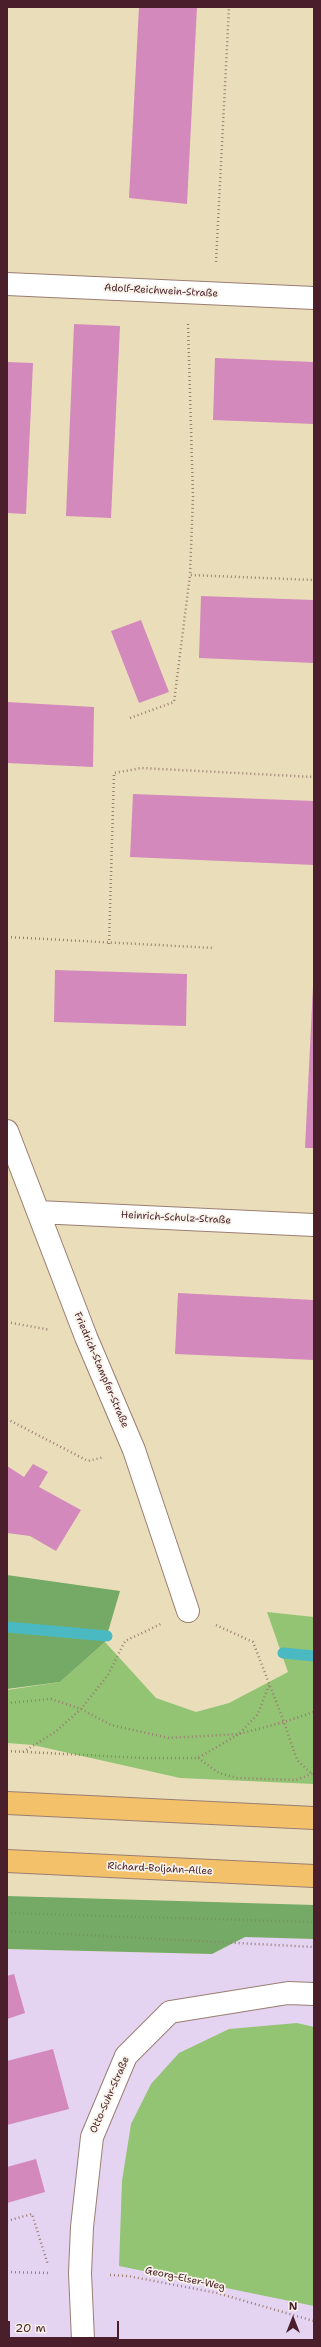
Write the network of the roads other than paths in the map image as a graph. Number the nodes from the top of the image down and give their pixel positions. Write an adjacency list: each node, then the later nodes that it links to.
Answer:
1 (7, 284): 2 (street, Adolf-Reichwein-Straße)
2 (314, 298)
3 (7, 1131): 4 (street, Friedrich-Stampfer-Straße)
4 (38, 1212): 5 (street, Heinrich-Schulz-Straße); 6 (street, Friedrich-Stampfer-Straße)
5 (314, 1225)
6 (188, 1611)
7 (7, 1803): 8 (main road)
8 (314, 1818)
9 (7, 1861): 10 (main road, Richard-Boljahn-Allee)
10 (314, 1876)
11 (314, 1994): 12 (street, Otto-Suhr-Straße)
12 (83, 2340)

